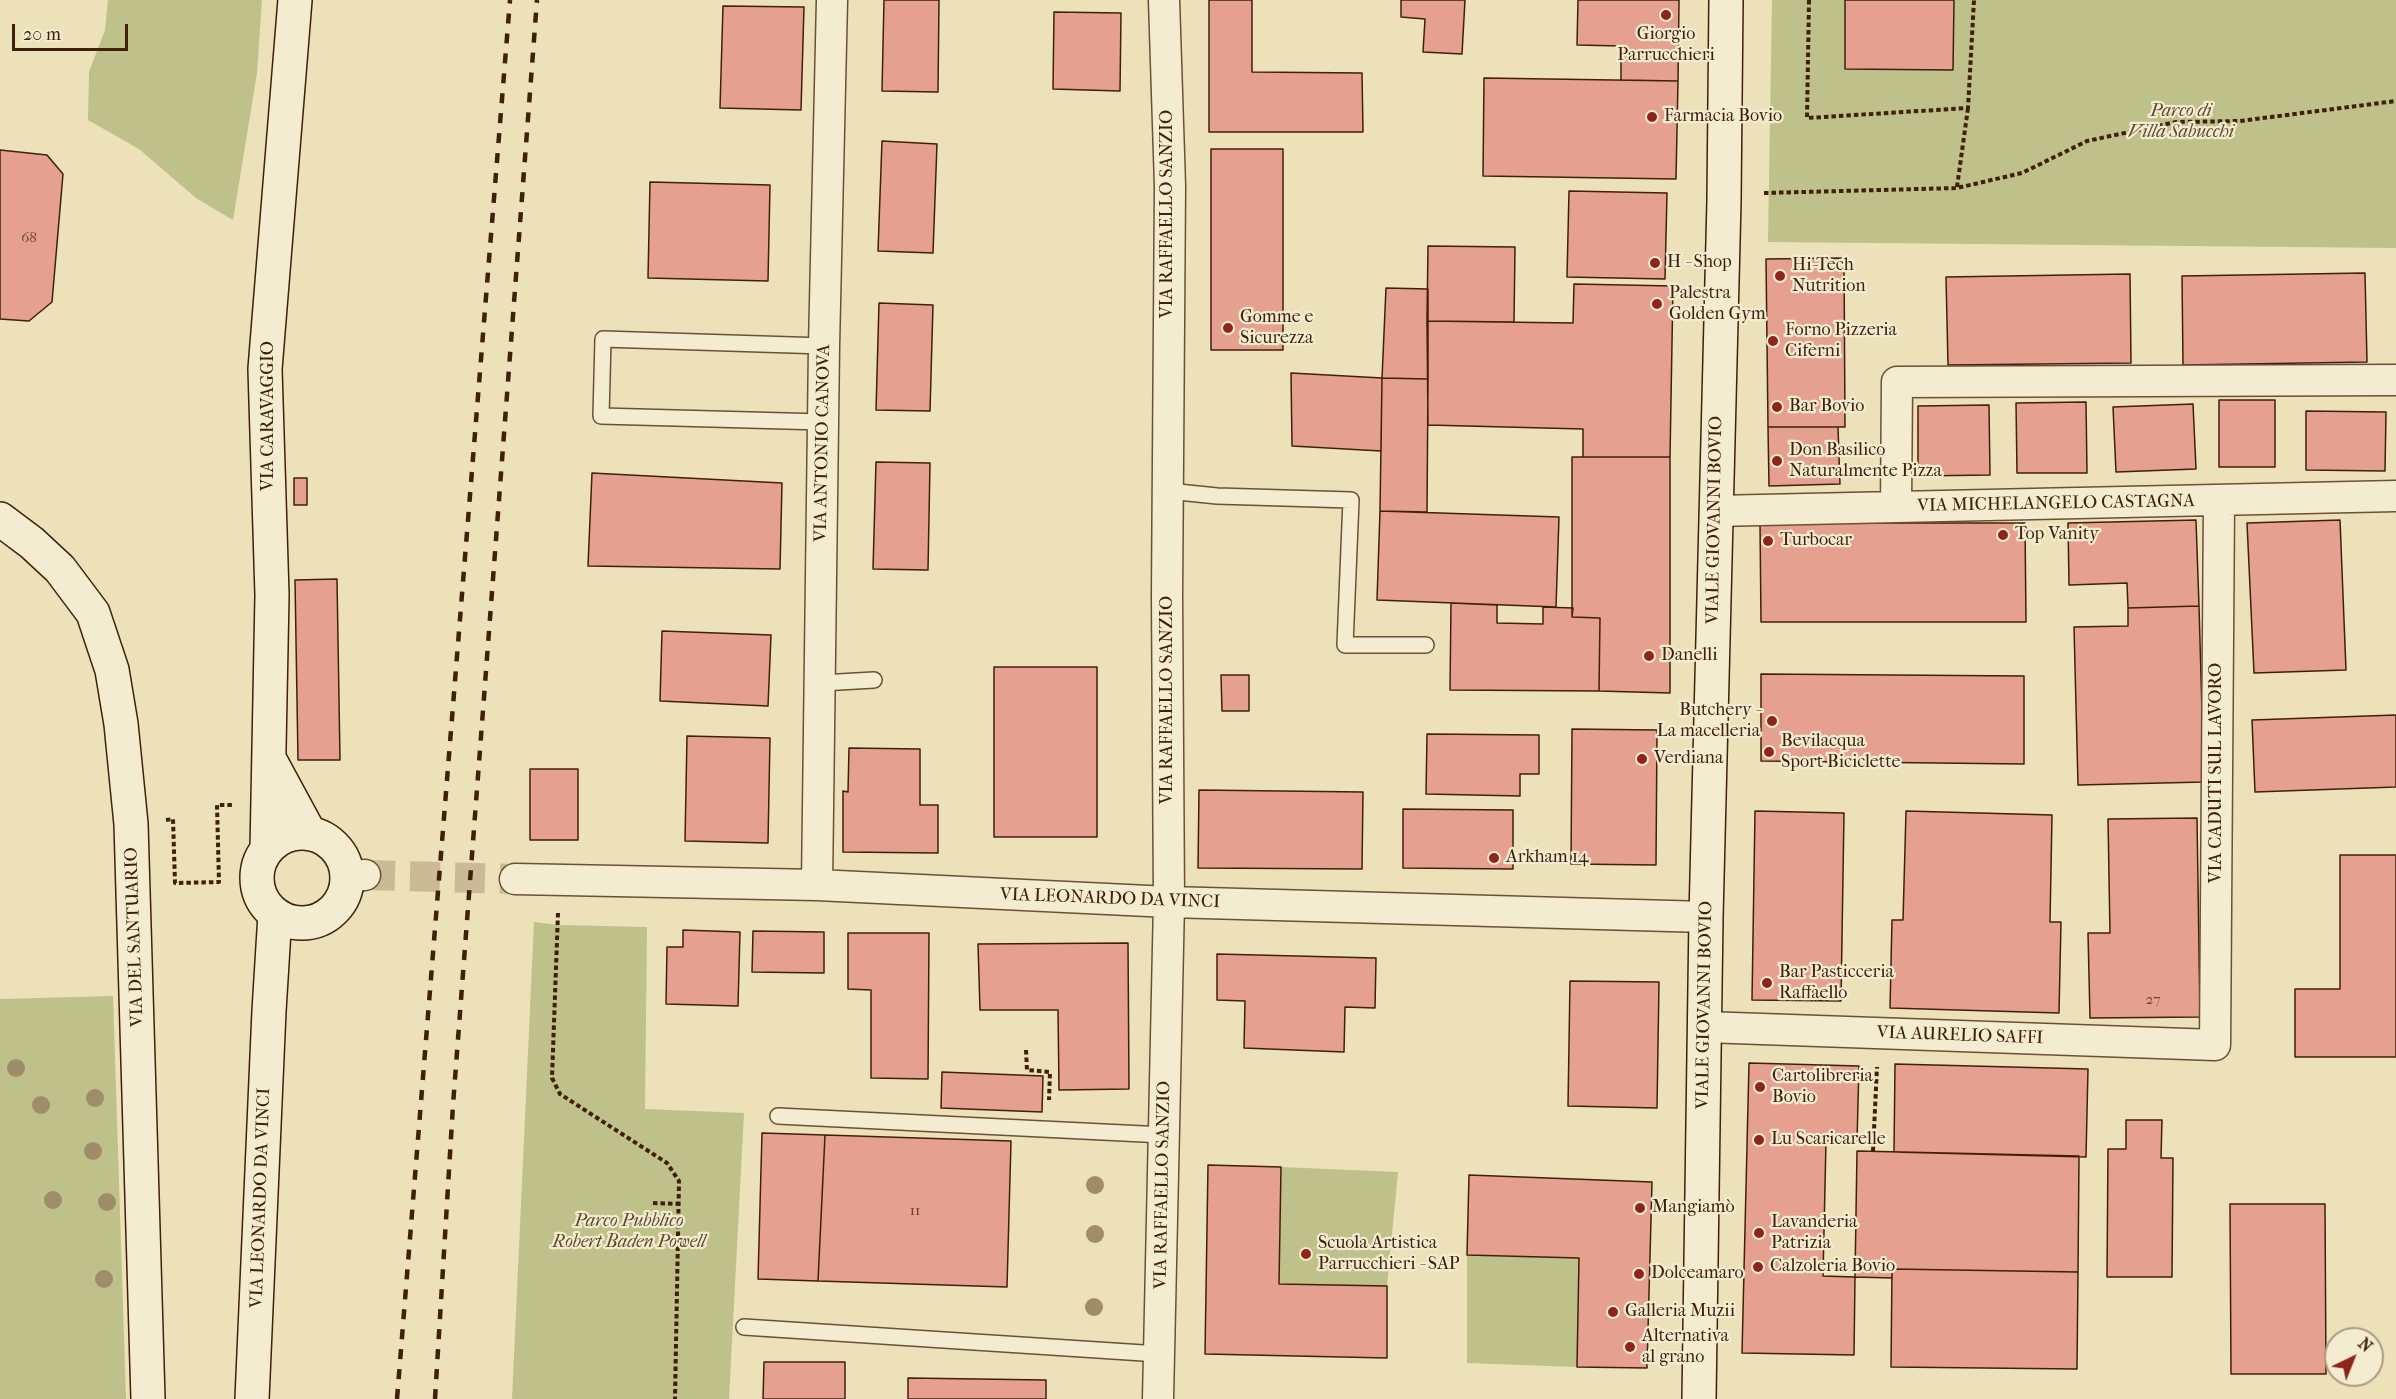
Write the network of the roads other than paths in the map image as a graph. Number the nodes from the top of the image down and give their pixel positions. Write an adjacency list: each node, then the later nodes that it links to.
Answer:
1 (295, 0): 17 (street, VIA CARAVAGGIO)
2 (832, 0): 5 (street, VIA ANTONIO CANOVA)
3 (1164, 0): 8 (street, VIA RAFFAELLO SANZIO)
4 (1726, 0): 12 (street, VIALE GIOVANNI BOVIO)
5 (824, 346): 7 (street, VIA ANTONIO CANOVA); 7 (lane)
6 (2396, 380): 11 (street)
7 (823, 422): 16 (street, VIA ANTONIO CANOVA)
8 (1168, 491): 14 (lane); 22 (street, VIA RAFFAELLO SANZIO)
9 (2396, 496): 10 (street, VIA MICHELANGELO CASTAGNA)
10 (2219, 501): 11 (street, VIA MICHELANGELO CASTAGNA); 28 (street, VIA CADUTI SUL LAVORO)
11 (1896, 507): 12 (street, VIA MICHELANGELO CASTAGNA)
12 (1715, 511): 24 (street, VIALE GIOVANNI BOVIO)
13 (0, 519): 33 (street, VIA DEL SANTUARIO)
14 (1426, 645)
15 (874, 680): 16 (lane)
16 (820, 682): 21 (street, VIA ANTONIO CANOVA)
17 (270, 761): 18 (street, VIA CARAVAGGIO); 19 (street, VIA CARAVAGGIO)
18 (310, 834): 19 (street); 25 (street)
19 (267, 850): 23 (street)
20 (515, 879): 21 (street, VIA LEONARDO DA VINCI)
21 (817, 885): 22 (street, VIA LEONARDO DA VINCI)
22 (1169, 903): 24 (street, VIA LEONARDO DA VINCI); 30 (street, VIA RAFFAELLO SANZIO)
23 (275, 914): 25 (street); 26 (street, VIA LEONARDO DA VINCI)
24 (1706, 917): 27 (street, VIALE GIOVANNI BOVIO)
25 (313, 922): 26 (street, VIA LEONARDO DA VINCI)
26 (270, 996): 34 (street, VIA LEONARDO DA VINCI)
27 (1705, 1027): 28 (street, VIA AURELIO SAFFI); 36 (street, VIALE GIOVANNI BOVIO)
28 (2215, 1045)
29 (778, 1116): 30 (lane)
30 (1164, 1135): 32 (street, VIA RAFFAELLO SANZIO)
31 (744, 1327): 32 (lane)
32 (1159, 1354): 35 (street, VIA RAFFAELLO SANZIO)
33 (148, 1399)
34 (252, 1399)
35 (1158, 1399)
36 (1699, 1399)

